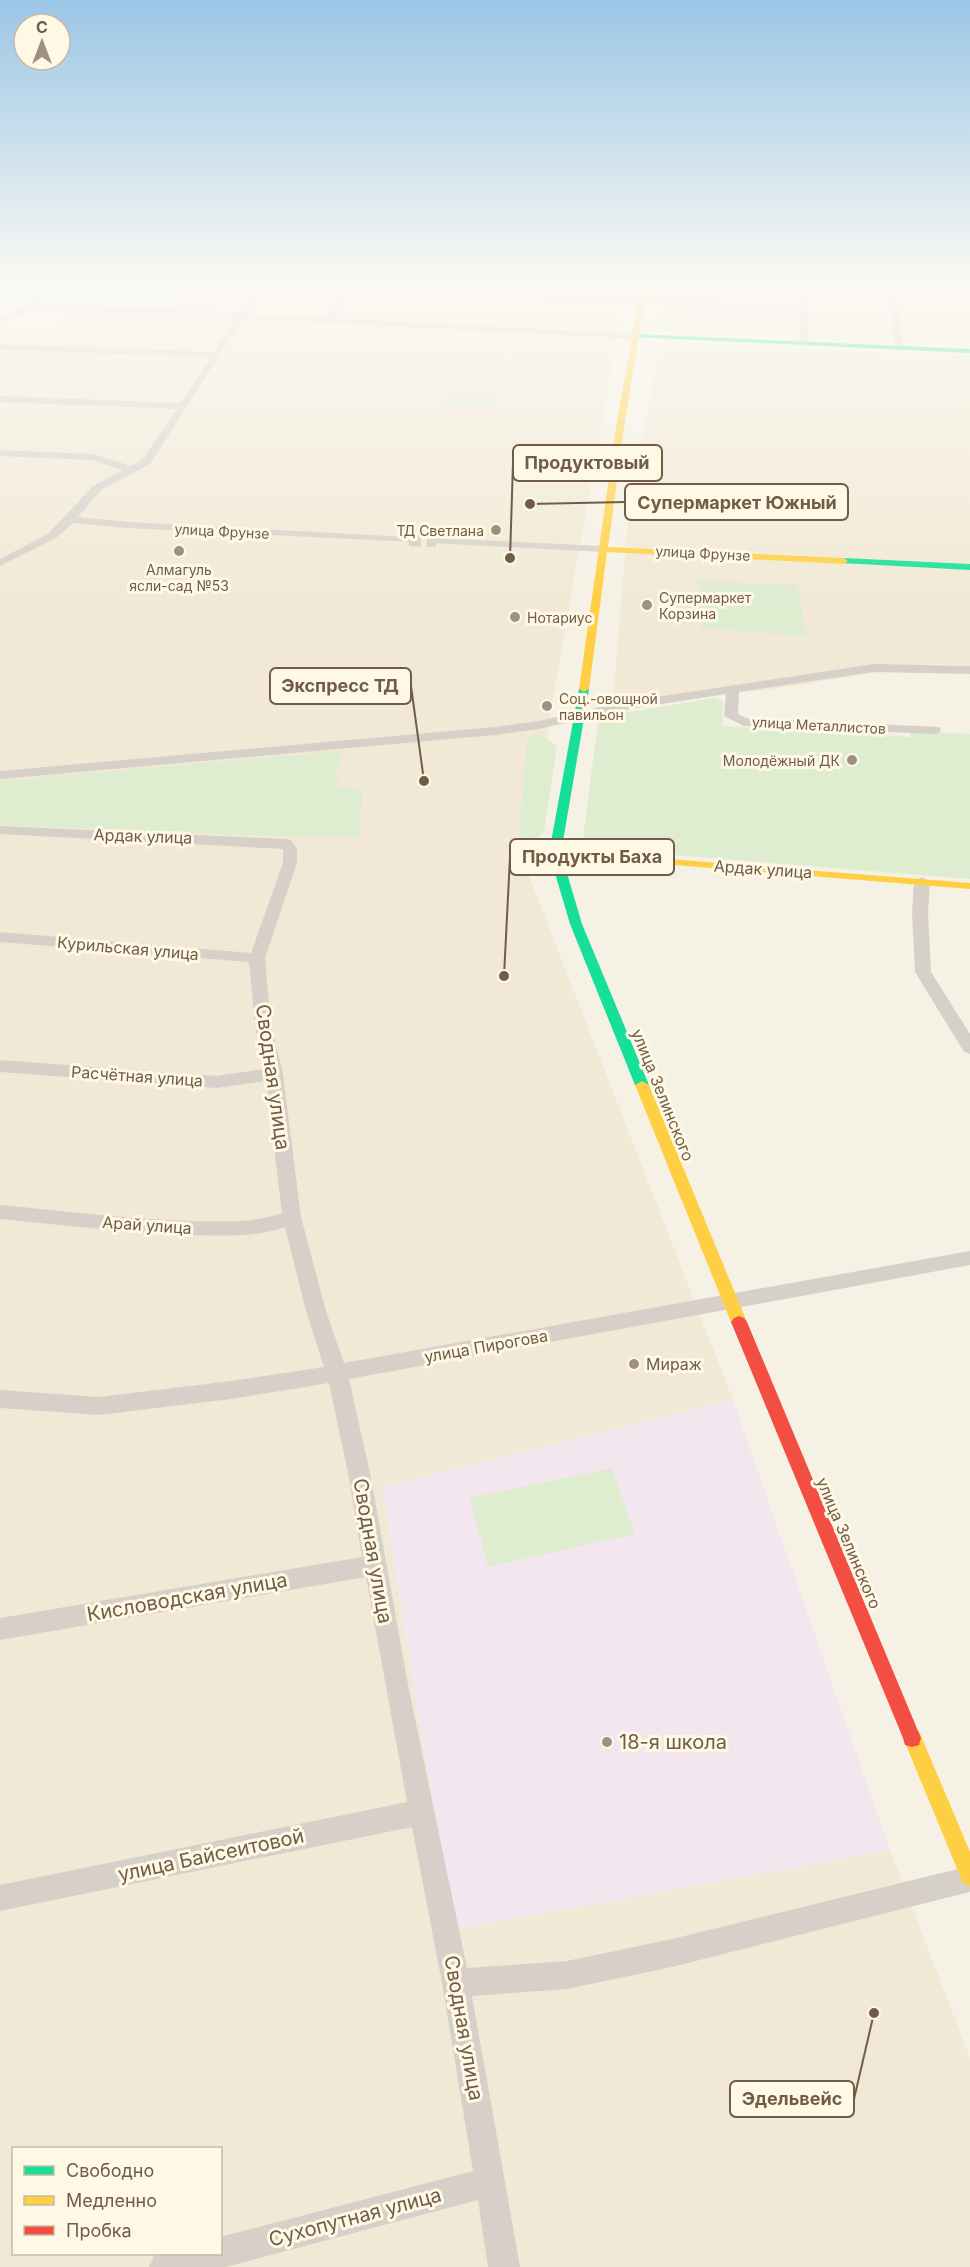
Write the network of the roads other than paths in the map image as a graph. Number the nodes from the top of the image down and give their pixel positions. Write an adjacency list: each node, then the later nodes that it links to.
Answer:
1 (193, 392): 4 (street)
2 (626, 392): 10 (main road, улица Зелинского)
3 (0, 399): 4 (street)
4 (184, 406): 6 (street)
5 (0, 453): 6 (street)
6 (130, 469): 7 (street)
7 (70, 519): 8 (street, улица Фрунзе); 11 (street)
8 (409, 540)
9 (436, 541): 10 (street, улица Фрунзе)
10 (602, 549): 12 (main road, улица Фрунзе); 15 (main road, улица Зелинского)
11 (0, 563)
12 (970, 567)
13 (970, 670): 14 (street)
14 (733, 690): 15 (street); 16 (street, улица Металлистов)
15 (580, 714): 17 (street); 20 (main road, улица Зелинского)
16 (934, 730)
17 (0, 775)
18 (0, 830): 19 (street, Ардак улица)
19 (286, 843): 24 (street, Сводная улица)
20 (555, 853): 21 (main road, Ардак улица); 31 (main road, улица Зелинского)
21 (922, 882): 22 (main road, Ардак улица); 25 (street)
22 (970, 886)
23 (0, 938): 24 (street, Курильская улица)
24 (257, 958): 27 (street, Сводная улица)
25 (970, 1048)
26 (0, 1066): 27 (street, Расчётная улица)
27 (274, 1074): 29 (street, Сводная улица)
28 (0, 1212): 29 (street, Арай улица)
29 (292, 1217): 32 (street, Сводная улица)
30 (970, 1258): 31 (street, улица Пирогова)
31 (730, 1302): 32 (street, улица Пирогова); 37 (main road, улица Зелинского)
32 (338, 1373): 33 (street, улица Пирогова); 34 (street, Сводная улица)
33 (0, 1399)
34 (375, 1565): 35 (street, Кисловодская улица); 36 (street, Сводная улица)
35 (0, 1629)
36 (422, 1812): 38 (street, улица Байсеитовой); 39 (street, Сводная улица)
37 (970, 1877): 39 (street)
38 (0, 1898)
39 (456, 1983): 40 (street, Сводная улица)
40 (490, 2182): 41 (street, Сухопутная улица); 44 (street, Сводная улица)
41 (222, 2252)
42 (211, 2255): 43 (street, Сухопутная улица)
43 (165, 2267)
44 (504, 2267)

